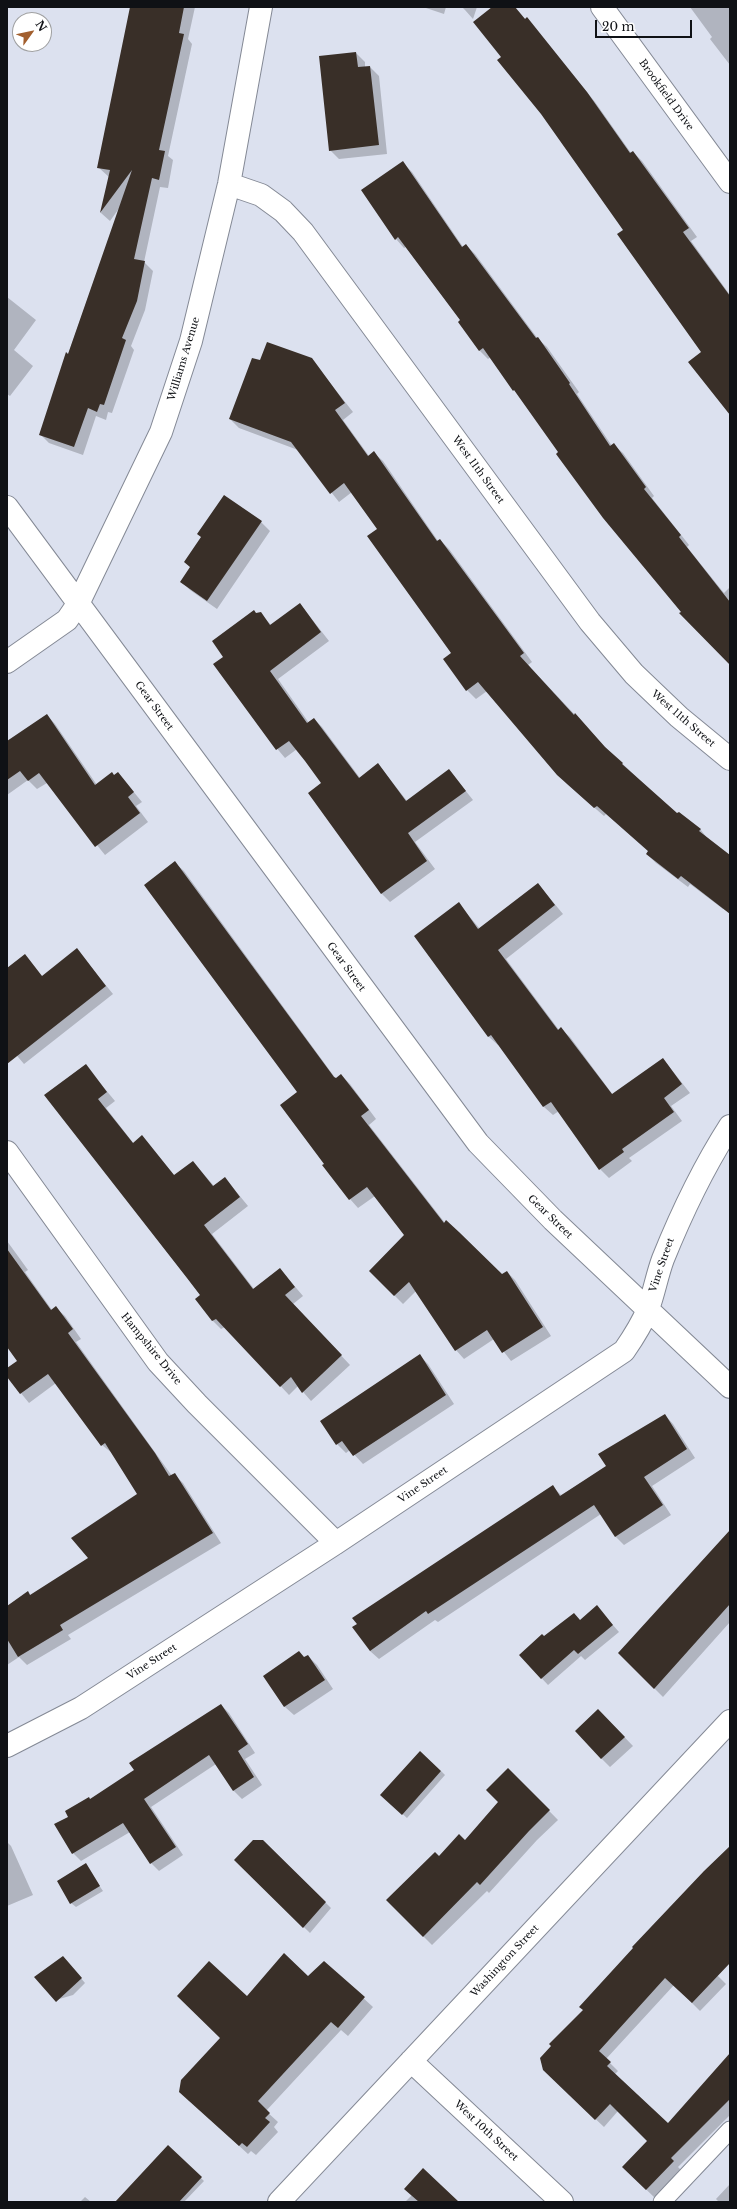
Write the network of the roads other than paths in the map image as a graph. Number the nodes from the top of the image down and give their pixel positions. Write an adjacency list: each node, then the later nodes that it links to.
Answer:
1 (261, 7): 4 (street, Williams Avenue)
2 (602, 7): 3 (street, Brookfield Drive)
3 (730, 182)
4 (229, 184): 6 (street, Williams Avenue); 8 (street, West 11th Street)
5 (7, 507): 6 (street, Gear Street)
6 (78, 604): 7 (street, Williams Avenue); 11 (street, Gear Street)
7 (7, 662)
8 (730, 759)
9 (730, 1126): 11 (street, Vine Street)
10 (7, 1152): 13 (street, Hampshire Drive)
11 (648, 1309): 12 (street, Gear Street); 13 (street, Vine Street)
12 (730, 1387)
13 (336, 1543): 15 (street, Vine Street)
14 (730, 1720): 16 (street, Washington Street)
15 (7, 1746)
16 (411, 2061): 18 (street, Washington Street); 19 (street, West 10th Street)
17 (730, 2130): 20 (lane)
18 (279, 2202)
19 (562, 2202)
20 (662, 2202)

